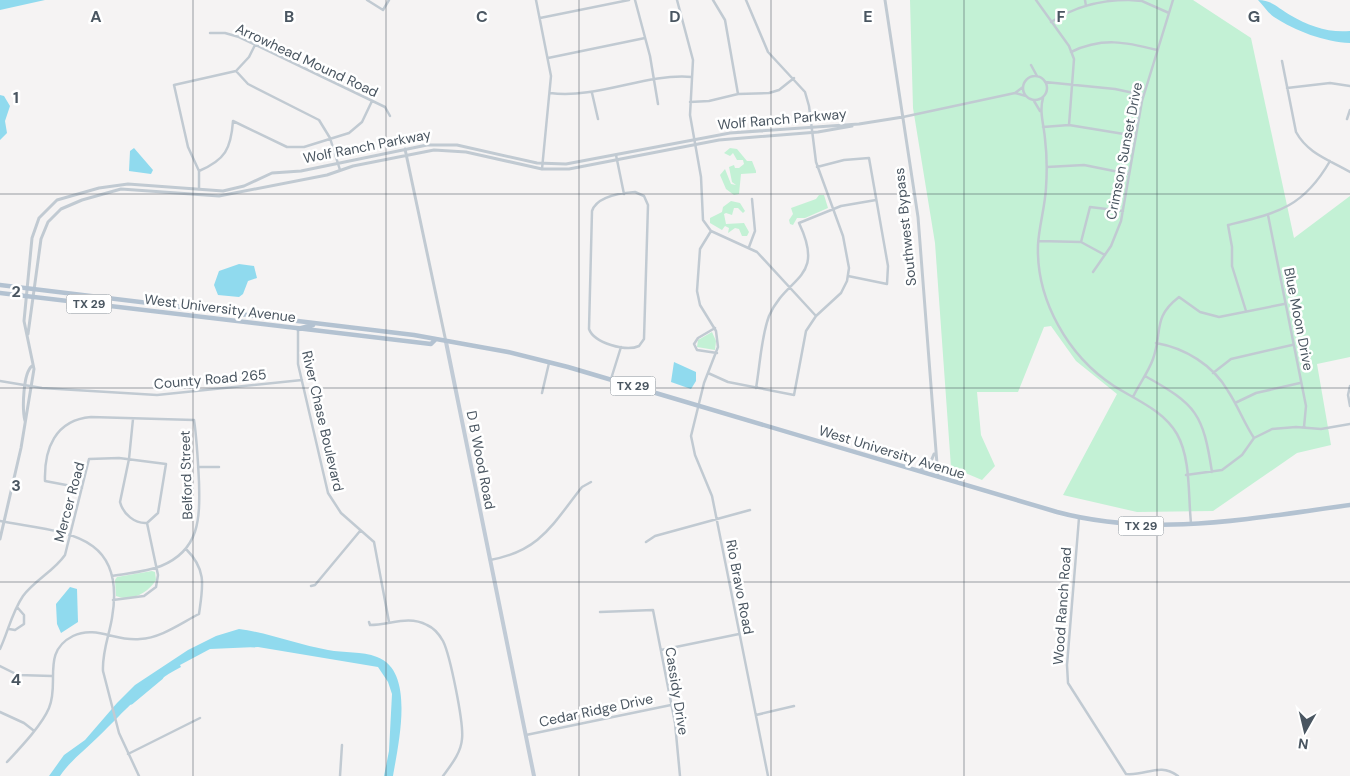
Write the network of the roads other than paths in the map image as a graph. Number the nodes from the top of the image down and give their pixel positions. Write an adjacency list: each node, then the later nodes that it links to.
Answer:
1 (368, 0): 2 (street)
2 (389, 0)
3 (536, 0): 16 (street)
4 (629, 0): 16 (street)
5 (635, 0): 19 (street)
6 (677, 0): 28 (street)
7 (713, 0): 43 (street)
8 (746, 0): 31 (street)
9 (885, 0): 54 (street, Southwest Bypass)
10 (1036, 0): 17 (street)
11 (1085, 0): 14 (street)
12 (1128, 0): 14 (street); 15 (street)
13 (1174, 0): 15 (street, Crimson Sunset Drive)
14 (1086, 6): 17 (street)
15 (1169, 13): 21 (street, Crimson Sunset Drive)
16 (540, 18): 23 (street)
17 (1051, 22): 22 (street)
18 (210, 33): 20 (street, Arrowhead Mound Road)
19 (645, 38): 23 (street); 30 (street)
20 (255, 45): 27 (street); 48 (street, Arrowhead Mound Road)
21 (1158, 50): 22 (street); 44 (street, Crimson Sunset Drive)
22 (1071, 52): 34 (street)
23 (548, 58): 40 (street)
24 (1282, 61): 38 (street)
25 (1031, 65): 26 (street)
26 (1032, 69): 29 (street); 32 (street)
27 (236, 71): 63 (street); 77 (street)
28 (692, 77): 30 (street); 49 (street)
29 (1038, 77): 32 (street); 33 (street)
30 (654, 78): 41 (street); 50 (street)
31 (794, 78): 43 (street); 59 (street)
32 (1029, 78): 37 (street)
33 (1046, 82): 35 (street); 39 (street)
34 (1072, 84): 35 (street); 44 (street); 58 (street)
35 (1056, 85): 39 (street)
36 (1350, 86): 38 (street)
37 (1023, 87): 42 (street, Wolf Ranch Parkway); 45 (street)
38 (1287, 88): 70 (street)
39 (1047, 92): 46 (street)
40 (550, 93): 41 (street); 72 (street)
41 (592, 93): 55 (street)
42 (1015, 93): 45 (street, Wolf Ranch Parkway); 54 (street, Wolf Ranch Parkway)
43 (738, 94): 49 (street)
44 (1143, 95): 62 (street, Crimson Sunset Drive)
45 (1026, 96): 47 (street)
46 (1043, 98): 47 (street); 52 (street)
47 (1034, 100): 52 (street)
48 (372, 101): 53 (street, Arrowhead Mound Road); 63 (street)
49 (690, 102): 64 (street)
50 (658, 104)
51 (1350, 110): 56 (street)
52 (1041, 112): 60 (street)
53 (390, 116)
54 (903, 117): 57 (street, Wolf Ranch Parkway); 143 (street, Southwest Bypass)
55 (598, 119)
56 (1347, 119)
57 (859, 124): 59 (street, Wolf Ranch Parkway); 61 (street, Wolf Ranch Parkway)
58 (1069, 125): 60 (street); 62 (street)
59 (812, 127): 61 (street); 64 (street, Wolf Ranch Parkway)
60 (1043, 127): 74 (street)
61 (812, 132): 65 (street, Wolf Ranch Parkway); 73 (street)
62 (1136, 136): 79 (street, Crimson Sunset Drive)
63 (330, 138): 71 (street); 77 (street)
64 (694, 139): 65 (street); 68 (street, Wolf Ranch Parkway)
65 (695, 144): 69 (street, Wolf Ranch Parkway); 89 (street)
66 (405, 149): 67 (street, D B Wood Road); 71 (street, Wolf Ranch Parkway); 72 (street, Wolf Ranch Parkway)
67 (406, 154): 75 (street, Wolf Ranch Parkway); 76 (street, Wolf Ranch Parkway); 115 (street, D B Wood Road)
68 (616, 155): 69 (street); 72 (street, Wolf Ranch Parkway)
69 (617, 160): 75 (street, Wolf Ranch Parkway); 83 (street)
70 (1330, 161): 78 (street); 88 (street)
71 (338, 163): 76 (street); 81 (street, Wolf Ranch Parkway)
72 (542, 163): 75 (street)
73 (817, 167): 85 (street); 86 (street)
74 (1046, 167): 79 (street); 90 (street)
75 (542, 169)
76 (340, 170): 81 (street, Wolf Ranch Parkway)
77 (199, 171): 81 (street)
78 (1350, 172)
79 (1130, 174): 87 (street, Crimson Sunset Drive)
80 (99, 188): 81 (street, Wolf Ranch Parkway); 82 (street); 93 (street, Wolf Ranch Parkway)
81 (199, 193): 82 (street, Wolf Ranch Parkway)
82 (101, 194): 94 (street, Wolf Ranch Parkway)
83 (624, 194): 118 (street); 118 (street)
84 (752, 198): 92 (street)
85 (876, 200): 86 (street); 97 (street)
86 (833, 210): 97 (street); 99 (street)
87 (1123, 212): 91 (street); 95 (street, Crimson Sunset Drive)
88 (1268, 215): 105 (street, Blue Moon Drive); 106 (street)
89 (711, 231): 92 (street); 111 (street)
90 (1039, 241): 91 (street); 134 (street)
91 (1081, 242): 95 (street)
92 (749, 246): 99 (street)
93 (31, 249): 94 (street); 100 (street, Wolf Ranch Parkway)
94 (40, 250): 101 (street, Wolf Ranch Parkway)
95 (1105, 255): 96 (street, Crimson Sunset Drive)
96 (1093, 272)
97 (848, 276): 107 (street)
98 (0, 285): 100 (main road, West University Avenue / TX 29)
99 (790, 288): 107 (street); 132 (street)
100 (26, 289): 101 (main road, West University Avenue / TX 29); 103 (street, Wolf Ranch Parkway)
101 (35, 290): 104 (street, Wolf Ranch Parkway); 108 (main road, West University Avenue / TX 29)
102 (0, 292): 103 (main road, West University Avenue / TX 29)
103 (25, 296): 104 (main road, West University Avenue / TX 29); 113 (street, Wolf Ranch Parkway)
104 (34, 297): 109 (main road, West University Avenue / TX 29); 113 (street, Wolf Ranch Parkway)
105 (1284, 304): 106 (street); 117 (street, Blue Moon Drive)
106 (1246, 311): 116 (street)
107 (816, 316): 132 (street)
108 (278, 319): 109 (main road); 110 (main road, West University Avenue / TX 29)
109 (256, 323): 112 (main road, West University Avenue / TX 29)
110 (322, 324): 112 (main road); 114 (main road, West University Avenue / TX 29)
111 (715, 328): 119 (street); 119 (street)
112 (298, 329): 114 (main road, West University Avenue / TX 29); 126 (street, River Chase Boulevard)
113 (27, 337): 121 (street, Wolf Ranch Parkway)
114 (435, 340): 115 (main road, West University Avenue / TX 29)
115 (446, 342): 120 (main road, West University Avenue / TX 29); 165 (main road, D B Wood Road)
116 (1156, 343): 123 (street); 124 (street)
117 (1293, 345): 123 (street); 128 (street, Blue Moon Drive)
118 (621, 346): 125 (street)
119 (717, 353): 122 (street, Rio Bravo Road)
120 (549, 361): 125 (main road, West University Avenue / TX 29); 133 (street)
121 (32, 366): 129 (street, Wolf Ranch Parkway); 130 (street, Wolf Ranch Parkway)
122 (708, 373): 132 (street); 136 (street, Rio Bravo Road)
123 (1213, 373): 135 (street)
124 (1145, 376): 134 (street); 148 (street)
125 (611, 379): 136 (main road, West University Avenue / TX 29)
126 (302, 380): 130 (street, County Road 265); 160 (street, River Chase Boulevard)
127 (0, 381): 129 (street, County Road 265)
128 (1301, 382): 135 (street); 141 (street, Blue Moon Drive)
129 (26, 385): 130 (street, County Road 265); 139 (street, Wolf Ranch Parkway)
130 (31, 386): 139 (street, Wolf Ranch Parkway)
131 (1350, 386): 137 (street)
132 (756, 388)
133 (542, 393)
134 (1133, 398): 149 (street)
135 (1235, 403): 142 (street)
136 (698, 405): 147 (main road, West University Avenue / TX 29); 155 (street, Rio Bravo Road)
137 (1350, 406)
138 (133, 419): 144 (street); 145 (street, Belford Street); 152 (street, Belford Street)
139 (25, 422): 157 (street, Wolf Ranch Parkway)
140 (1350, 424): 141 (street)
141 (1304, 427): 142 (street)
142 (1254, 438): 148 (street)
143 (935, 454): 147 (street); 150 (street, Southwest Bypass)
144 (129, 459): 152 (street, Mercer Road); 158 (street); 158 (street, Mercer Road)
145 (198, 467): 146 (street); 164 (street, Belford Street)
146 (219, 467)
147 (916, 471): 150 (main road, West University Avenue / TX 29)
148 (1212, 472): 149 (street)
149 (1186, 475): 159 (street)
150 (938, 477): 156 (main road, West University Avenue / TX 29)
151 (591, 482): 165 (street)
152 (82, 488): 161 (street, Mercer Road)
153 (1350, 505): 159 (main road, West University Avenue / TX 29)
154 (750, 510): 155 (street)
155 (716, 518): 163 (street); 176 (street, Rio Bravo Road)
156 (1079, 518): 159 (main road, West University Avenue / TX 29); 197 (street, Wood Ranch Road)
157 (2, 521): 161 (street); 162 (street, Wolf Ranch Parkway)
158 (147, 523): 166 (street)
159 (1191, 524)
160 (360, 532): 168 (street); 173 (street, River Chase Boulevard)
161 (71, 534): 167 (street); 170 (street, Mercer Road)
162 (0, 539)
163 (646, 542)
164 (186, 548): 166 (street, Belford Street); 175 (street)
165 (490, 560): 187 (main road, D B Wood Road)
166 (157, 568): 167 (street, Belford Street); 169 (street)
167 (112, 576): 169 (street)
168 (311, 586)
169 (113, 600): 175 (street)
170 (17, 607): 174 (street, Mercer Road); 174 (street, Mercer Road)
171 (600, 612): 178 (street, Cassidy Drive)
172 (369, 622): 173 (street)
173 (389, 622): 193 (street)
174 (9, 629): 177 (street, Mercer Road)
175 (108, 634): 180 (street); 189 (street)
176 (739, 634): 178 (street); 184 (street, Rio Bravo Road)
177 (0, 649)
178 (661, 650): 181 (street, Cassidy Drive)
179 (0, 666): 180 (street)
180 (52, 676): 186 (street)
181 (671, 705): 187 (street, Cedar Ridge Drive); 195 (street, Cassidy Drive)
182 (794, 706): 184 (street)
183 (0, 712): 186 (street)
184 (756, 715): 196 (street, Rio Bravo Road)
185 (200, 718): 189 (street)
186 (33, 730): 190 (street)
187 (526, 735): 194 (main road, D B Wood Road)
188 (342, 745): 192 (street)
189 (128, 754): 191 (street)
190 (7, 762)
191 (139, 776)
192 (340, 776)
193 (443, 776)
194 (534, 776)
195 (680, 776)
196 (768, 776)
197 (1178, 776)

